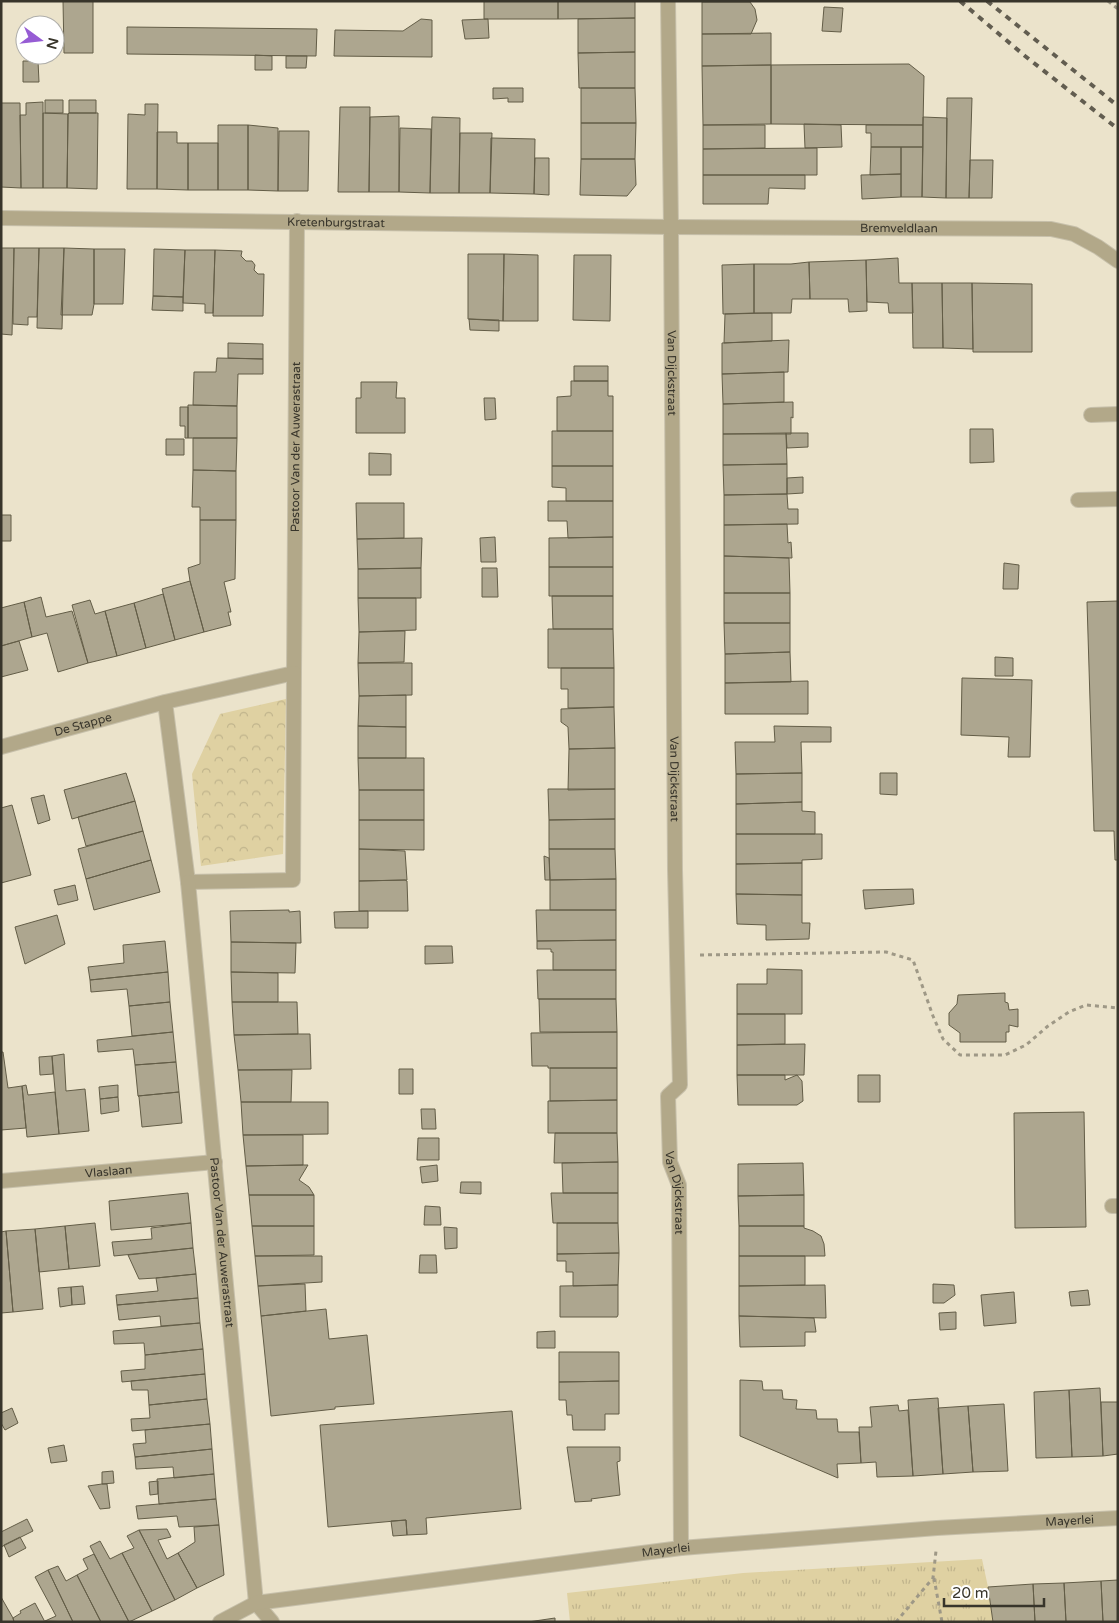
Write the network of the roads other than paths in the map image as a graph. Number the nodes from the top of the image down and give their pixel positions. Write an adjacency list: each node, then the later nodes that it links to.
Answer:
1 (668, 1): 4 (street, Van Dijckstraat)
2 (1, 218): 3 (street, Kretenburgstraat)
3 (297, 221): 4 (street, Kretenburgstraat); 10 (street, Pastoor Van der Auwerastraat)
4 (671, 227): 5 (street, Bremveldlaan); 17 (street, Van Dijckstraat)
5 (1118, 261)
6 (1118, 414): 7 (street)
7 (1091, 415)
8 (1078, 500): 9 (street)
9 (1118, 500)
10 (294, 673): 11 (street); 13 (street, Pastoor Van der Auwerastraat)
11 (165, 702): 12 (street, De Stappe); 13 (street, Pastoor Van der Auwerastraat)
12 (1, 747)
13 (188, 882): 14 (street, Pastoor Van der Auwerastraat)
14 (215, 1162): 15 (street, Vlaslaan); 18 (street, Pastoor Van der Auwerastraat)
15 (1, 1181)
16 (1118, 1518): 17 (street, Mayerlei)
17 (681, 1548): 18 (street, Mayerlei)
18 (256, 1603): 19 (street, Mayerlei); 20 (street)
19 (220, 1622)
20 (272, 1622)

